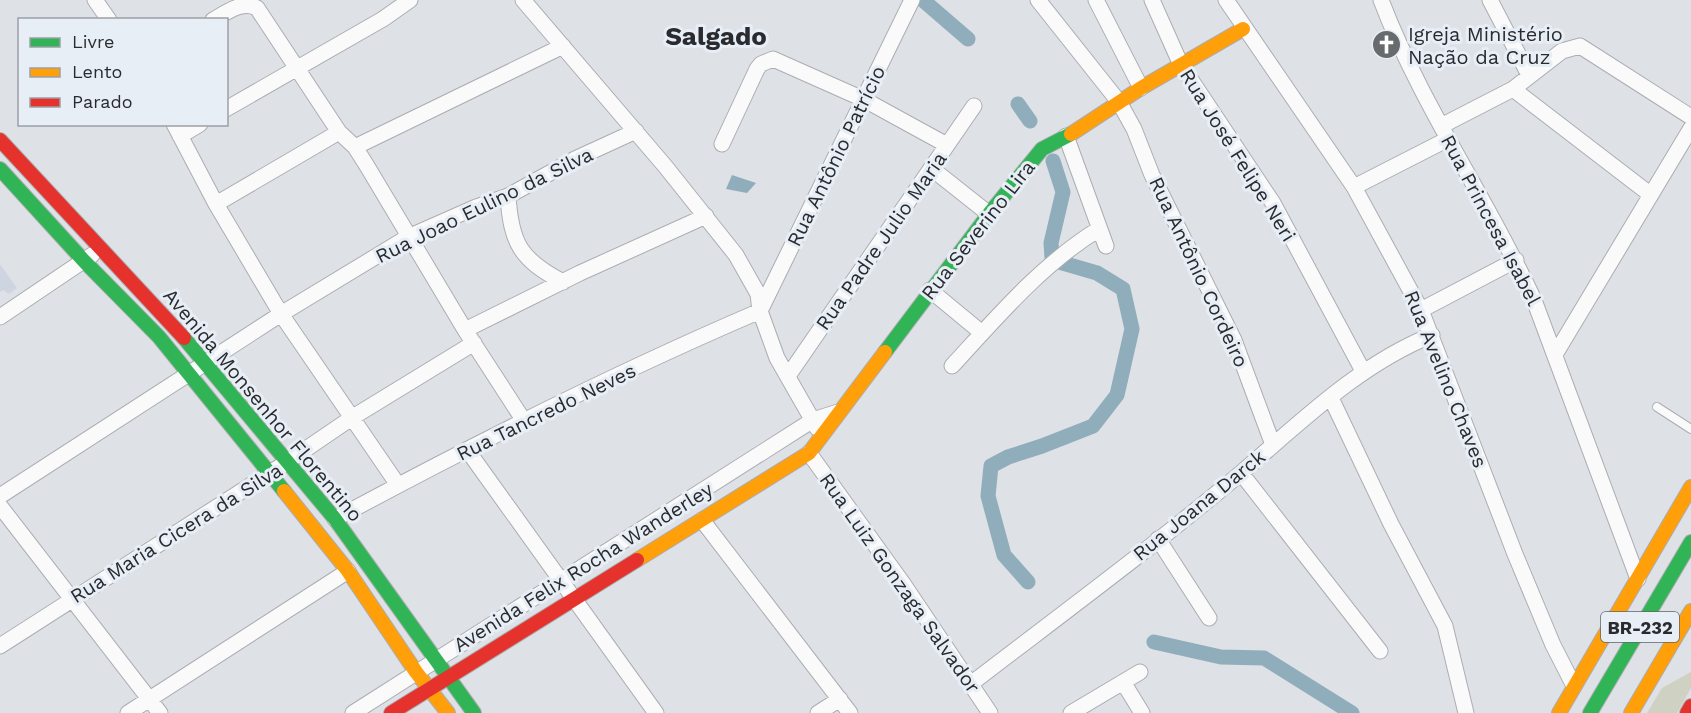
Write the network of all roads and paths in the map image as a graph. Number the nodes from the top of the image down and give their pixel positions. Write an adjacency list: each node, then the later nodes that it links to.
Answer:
1 (95, 0): 11 (street)
2 (410, 0): 16 (street)
3 (523, 0): 14 (street)
4 (912, 0): 20 (street, Rua Antônio Patrício)
5 (1038, 0): 21 (street, Rua Antônio Cordeiro)
6 (1096, 0): 18 (street)
7 (1152, 0): 15 (street, Rua José Felipe Neri)
8 (1226, 0): 13 (street, Rua Avelino Chaves)
9 (1381, 0): 30 (street, Rua Princesa Isabel)
10 (1490, 0): 17 (street)
11 (108, 18)
12 (216, 18): 16 (street)
13 (1243, 29): 15 (main road, Rua Severino Lira); 40 (street, Rua Avelino Chaves)
14 (563, 46): 28 (street); 35 (street)
15 (1180, 65): 18 (main road, Rua Severino Lira); 65 (street, Rua José Felipe Neri)
16 (296, 68): 23 (street); 29 (street)
17 (1529, 75): 19 (street); 24 (street)
18 (1141, 88): 21 (main road, Rua Severino Lira)
19 (1513, 89): 30 (street); 42 (street)
20 (863, 99): 33 (street); 34 (street); 56 (street, Rua Antônio Patrício)
21 (1119, 102): 31 (main road, Rua Severino Lira); 76 (street, Rua Antônio Cordeiro)
22 (974, 106): 34 (street, Rua Padre Julio Maria)
23 (228, 108)
24 (1691, 117)
25 (192, 126): 27 (street)
26 (1691, 128): 42 (street)
27 (177, 130): 44 (street)
28 (636, 131): 43 (street, Rua Joao Eulino da Silva); 46 (street)
29 (339, 132): 35 (street); 44 (street)
30 (1445, 132): 40 (street); 51 (street, Rua Princesa Isabel)
31 (1066, 136): 45 (main road, Rua Severino Lira); 47 (street)
32 (0, 140): 38 (main road, Avenida Monsenhor Florentino)
33 (722, 144)
34 (947, 146): 36 (street, Rua Padre Julio Maria)
35 (355, 147): 48 (street)
36 (931, 168): 45 (street); 67 (street, Rua Padre Julio Maria)
37 (0, 169): 39 (main road, Avenida Monsenhor Florentino)
38 (29, 171): 39 (street); 50 (main road, Avenida Monsenhor Florentino)
39 (14, 184): 41 (street); 52 (main road, Avenida Monsenhor Florentino)
40 (1354, 188): 55 (street, Rua Avelino Chaves)
41 (0, 193)
42 (1651, 195): 62 (street)
43 (508, 196): 48 (street, Rua Joao Eulino da Silva); 53 (street)
44 (216, 204): 57 (street)
45 (989, 214): 54 (main road, Rua Severino Lira)
46 (706, 216): 53 (street, Rua Maria Cicera da Silva); 56 (street)
47 (1099, 229): 49 (street); 59 (street)
48 (408, 237): 57 (street, Rua Joao Eulino da Silva); 61 (street)
49 (1106, 246)
50 (101, 249): 52 (street); 63 (main road, Avenida Monsenhor Florentino)
51 (1516, 260): 55 (street); 62 (street, Rua Princesa Isabel)
52 (84, 261): 58 (street); 66 (main road, Avenida Monsenhor Florentino)
53 (563, 282): 61 (street, Rua Maria Cicera da Silva)
54 (930, 290): 59 (street); 70 (main road, Rua Severino Lira)
55 (1421, 310): 60 (street, Rua Avelino Chaves)
56 (760, 311): 67 (street); 73 (street, Rua Tancredo Neves)
57 (281, 314): 63 (street, Rua Joao Eulino da Silva); 71 (street)
58 (0, 317)
59 (982, 333): 64 (street)
60 (1431, 335): 65 (street, Rua Joana Darck); 105 (street, Rua Avelino Chaves)
61 (470, 337): 71 (street, Rua Maria Cicera da Silva); 73 (street)
62 (1556, 353): 91 (street, Rua Princesa Isabel)
63 (207, 363): 66 (street, Rua Joao Eulino da Silva); 79 (main road, Avenida Monsenhor Florentino)
64 (952, 366)
65 (1363, 371): 68 (street, Rua Joana Darck)
66 (189, 374): 80 (main road, Avenida Monsenhor Florentino); 84 (street, Rua Joao Eulino da Silva)
67 (788, 376): 72 (street)
68 (1331, 398): 76 (street, Rua Joana Darck); 122 (street)
69 (1657, 407): 74 (lane)
70 (838, 412): 72 (street); 75 (main road, Rua Severino Lira)
71 (353, 417): 79 (street, Rua Maria Cicera da Silva); 82 (street)
72 (813, 420): 75 (street); 92 (street, Avenida Felix Rocha Wanderley)
73 (524, 421): 77 (street, Rua Tancredo Neves)
74 (1691, 429)
75 (822, 438): 78 (main road, Avenida Felix Rocha Wanderley)
76 (1273, 445): 81 (street, Rua Joana Darck)
77 (468, 451): 82 (street, Rua Tancredo Neves); 92 (street)
78 (809, 453): 87 (main road, Avenida Felix Rocha Wanderley); 104 (street, Rua Luiz Gonzaga Salvador)
79 (287, 462): 80 (street, Rua Maria Cicera da Silva); 86 (main road, Avenida Monsenhor Florentino)
80 (269, 473): 90 (main road, Avenida Monsenhor Florentino); 93 (street, Rua Maria Cicera da Silva)
81 (1241, 473): 88 (street, Rua Joana Darck); 98 (street)
82 (398, 485): 86 (street, Rua Tancredo Neves)
83 (1691, 487): 91 (main road, BR-232)
84 (0, 496)
85 (0, 507): 93 (street)
86 (335, 519): 99 (main road, Avenida Monsenhor Florentino)
87 (702, 520): 94 (main road, Avenida Felix Rocha Wanderley); 108 (street)
88 (1158, 539): 96 (street); 104 (street, Rua Joana Darck)
89 (1691, 542): 124 (main road, BR-232)
90 (348, 571): 100 (main road, Avenida Monsenhor Florentino); 107 (street)
91 (1638, 579): 105 (main road, BR-232)
92 (561, 580): 94 (street); 99 (street, Avenida Felix Rocha Wanderley)
93 (71, 599): 97 (street, Rua Maria Cicera da Silva); 107 (street)
94 (576, 599): 102 (main road, Avenida Felix Rocha Wanderley); 116 (street)
95 (1691, 611): 125 (main road, BR-232)
96 (1209, 618)
97 (0, 646)
98 (1380, 651)
99 (434, 661): 100 (street, Avenida Felix Rocha Wanderley); 102 (main road, Avenida Monsenhor Florentino)
100 (416, 672): 106 (main road, Avenida Monsenhor Florentino); 112 (street, Avenida Felix Rocha Wanderley)
101 (1140, 672): 103 (street)
102 (447, 676): 106 (main road, Avenida Felix Rocha Wanderley); 115 (main road, Avenida Monsenhor Florentino)
103 (1123, 682): 120 (street); 121 (street)
104 (972, 683): 119 (street, Rua Luiz Gonzaga Salvador)
105 (1574, 686): 123 (main road, BR-232)
106 (429, 687): 113 (main road, Avenida Felix Rocha Wanderley); 114 (main road, Avenida Monsenhor Florentino)
107 (150, 699): 110 (street); 111 (street)
108 (840, 699): 117 (street); 118 (street)
109 (1691, 706): 126 (main road)
110 (128, 713)
111 (160, 713)
112 (353, 713)
113 (391, 713)
114 (448, 713)
115 (474, 713)
116 (656, 713)
117 (818, 713)
118 (850, 713)
119 (990, 713)
120 (1071, 713)
121 (1142, 713)
122 (1466, 713)
123 (1559, 713)
124 (1590, 713)
125 (1631, 713)
126 (1687, 713)

